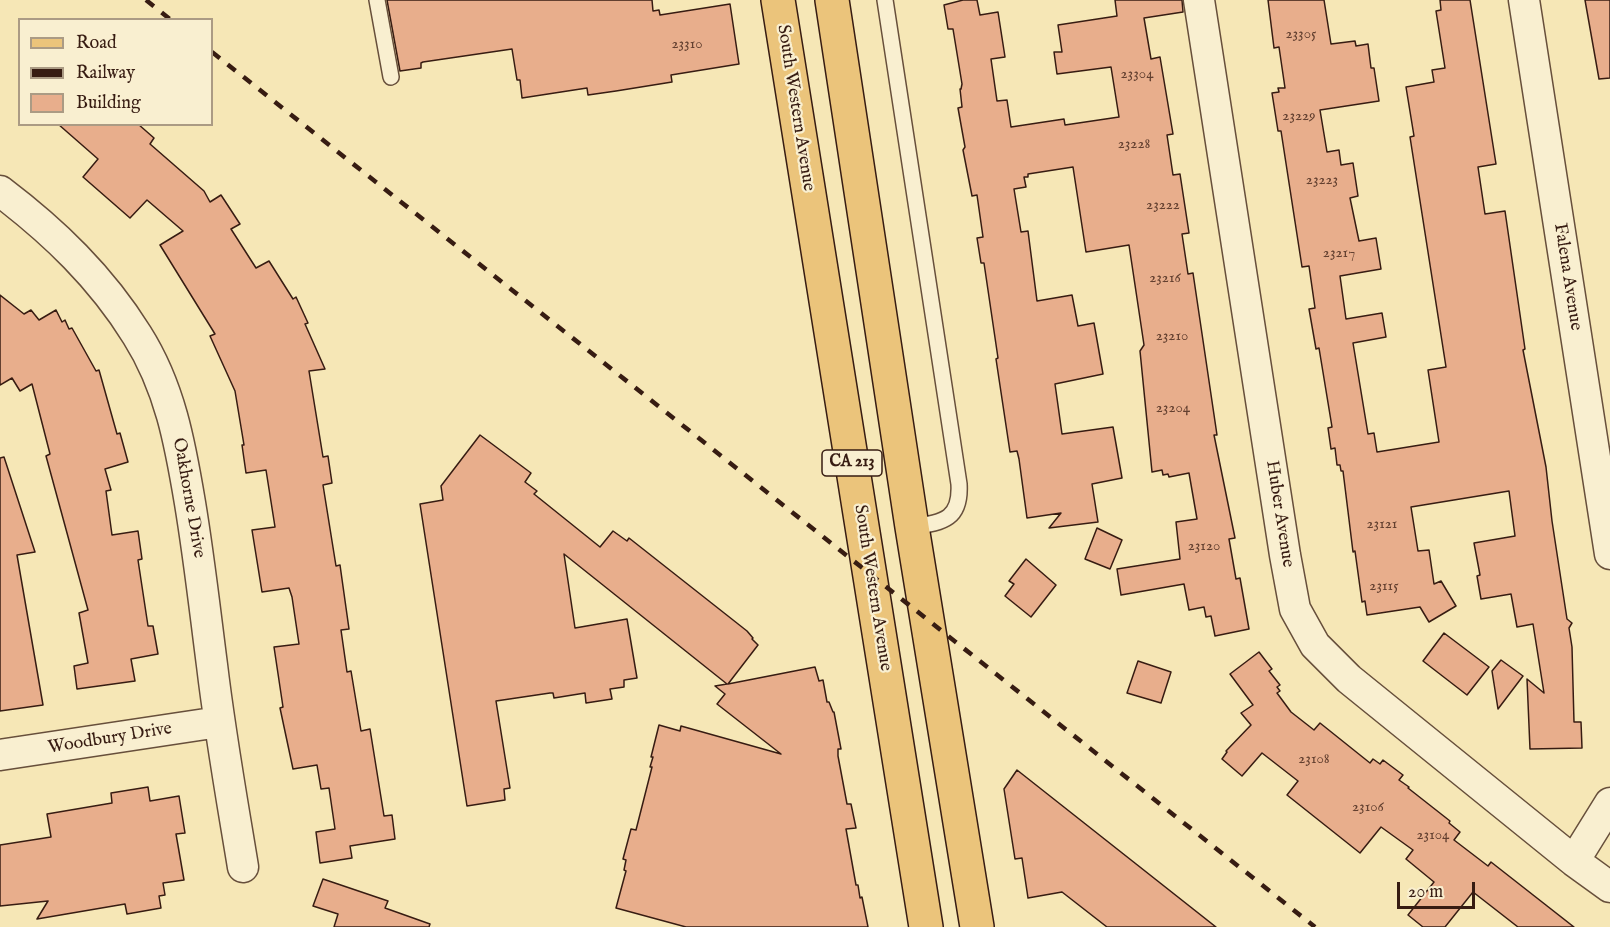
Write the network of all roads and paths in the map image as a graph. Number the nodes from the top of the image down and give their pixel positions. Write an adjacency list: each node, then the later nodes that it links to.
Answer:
1 (377, 0): 7 (lane)
2 (778, 0): 17 (main road, South Western Avenue / CA 213)
3 (832, 0): 9 (main road, CA 213)
4 (885, 0): 9 (lane)
5 (1199, 0): 14 (street, Huber Avenue)
6 (1524, 0): 10 (street, Falena Avenue)
7 (392, 77)
8 (0, 191): 11 (street, Oakhorne Drive)
9 (912, 526): 18 (main road, CA 213)
10 (1610, 554)
11 (219, 723): 12 (street, Woodbury Drive); 15 (street, Oakhorne Drive)
12 (0, 755)
13 (1610, 803): 14 (street)
14 (1574, 861): 16 (street, Huber Avenue)
15 (243, 867)
16 (1610, 887)
17 (926, 927)
18 (978, 927)

